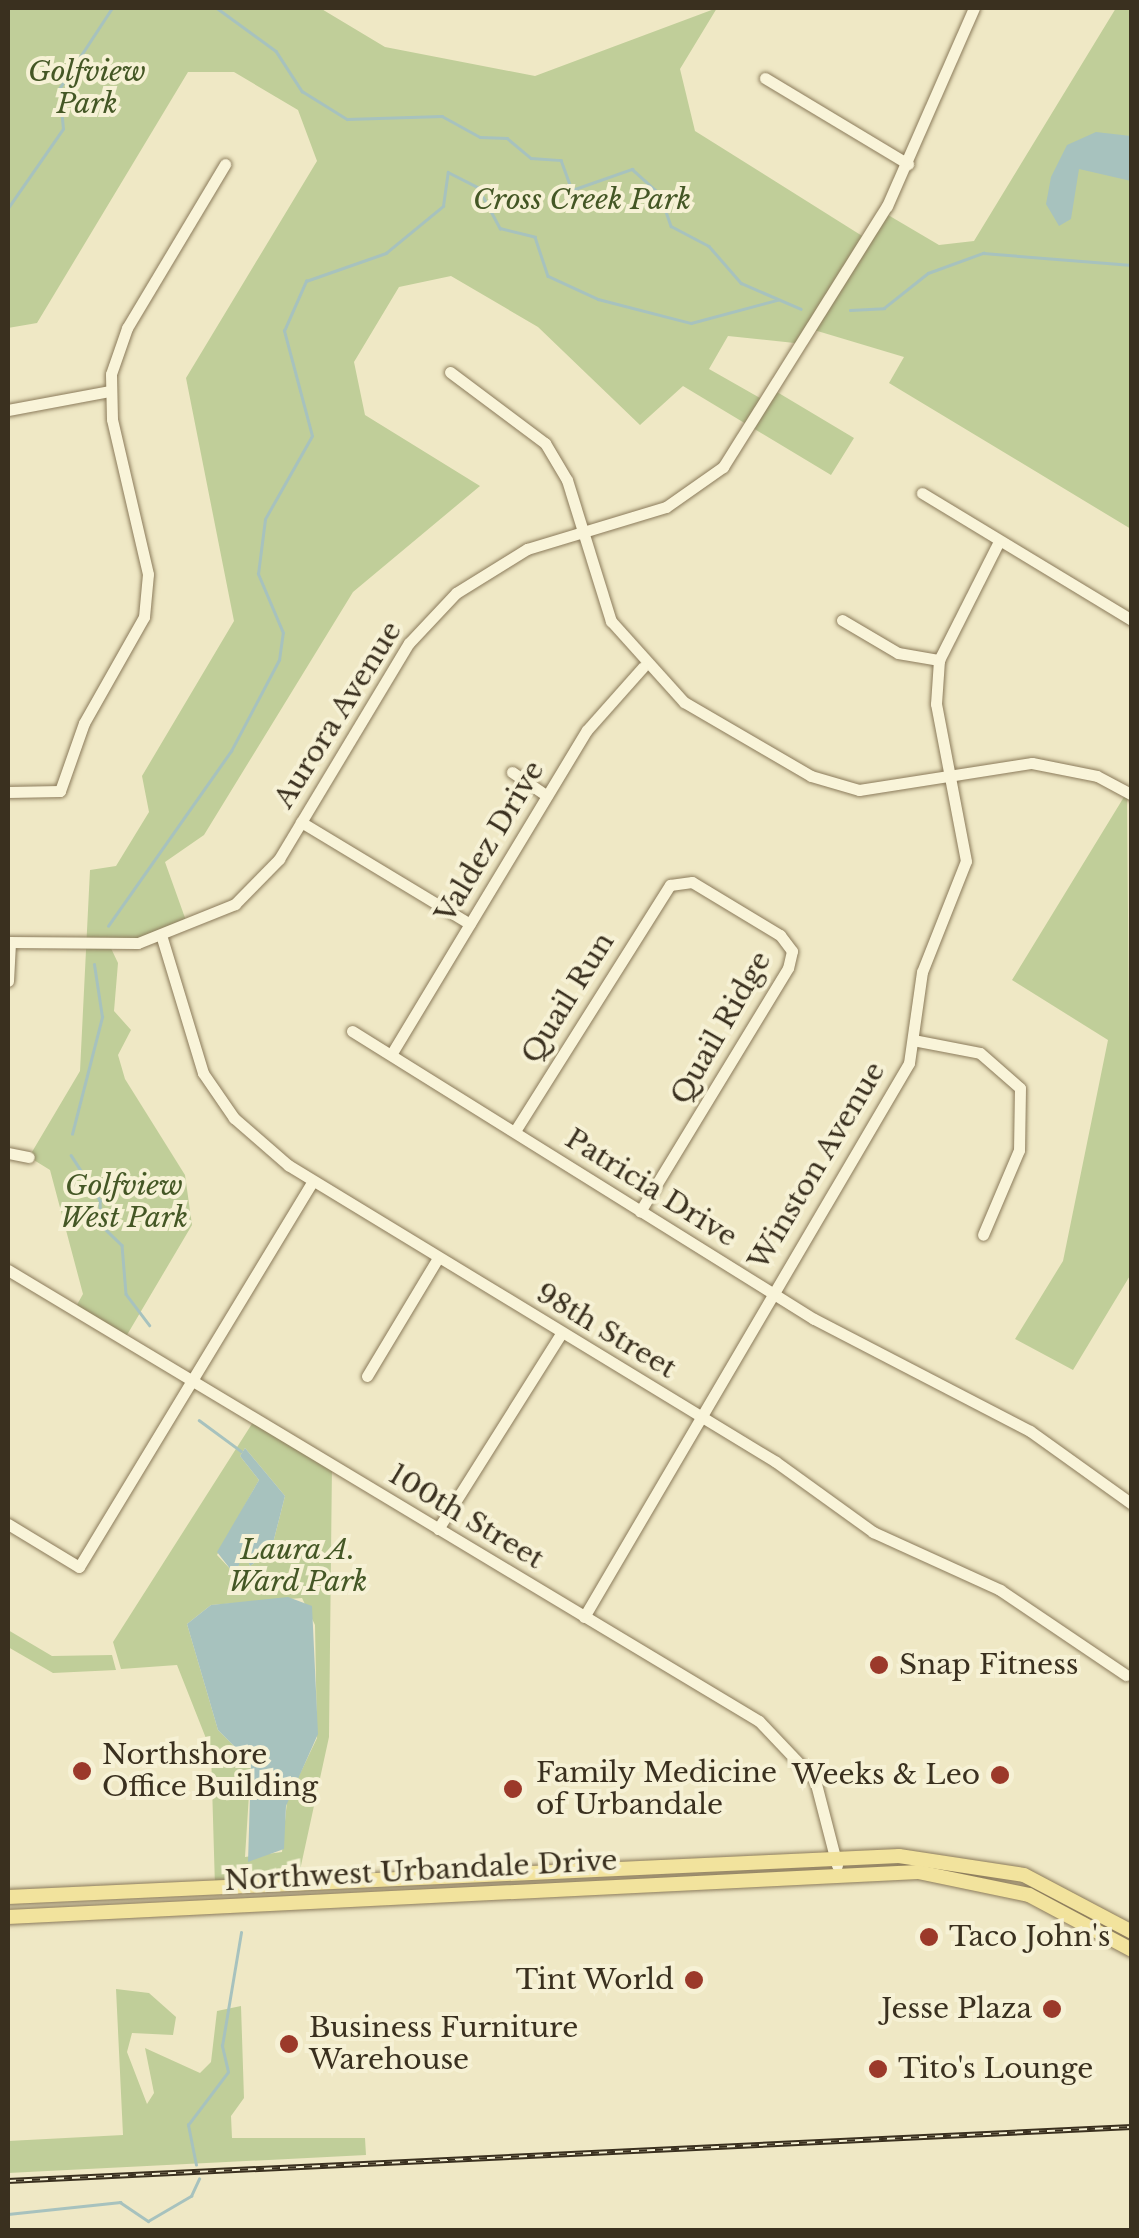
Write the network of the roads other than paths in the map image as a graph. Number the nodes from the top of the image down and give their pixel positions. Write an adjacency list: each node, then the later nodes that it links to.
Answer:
1 (974, 8): 4 (street, Aurora Avenue)
2 (765, 78): 4 (street)
3 (225, 164): 6 (street)
4 (908, 164): 9 (street, Aurora Avenue)
5 (450, 372): 9 (street)
6 (110, 391): 7 (street); 17 (street)
7 (8, 410)
8 (922, 493): 10 (street)
9 (581, 532): 14 (street); 20 (street, Aurora Avenue)
10 (1000, 541): 12 (street); 13 (street, Winston Avenue)
11 (842, 620): 13 (street)
12 (1132, 620)
13 (939, 660): 16 (street, Winston Avenue)
14 (644, 667): 16 (street); 19 (street, Valdez Drive)
15 (512, 772): 19 (street)
16 (952, 777): 18 (street); 27 (street, Winston Avenue)
17 (8, 792)
18 (1132, 795)
19 (547, 796): 22 (street, Valdez Drive)
20 (301, 822): 22 (street); 23 (street, Aurora Avenue)
21 (663, 891): 29 (street, Quail Run); 33 (street, Quail Ridge)
22 (470, 924): 28 (street, Valdez Drive)
23 (162, 938): 24 (street, Aurora Avenue); 32 (street, 98th Street)
24 (9, 942): 25 (street)
25 (8, 981)
26 (352, 1031): 28 (street, Patricia Drive)
27 (914, 1040): 34 (street); 37 (street, Winston Avenue)
28 (392, 1053): 29 (street, Patricia Drive)
29 (516, 1131): 33 (street, Patricia Drive)
30 (8, 1153): 31 (street)
31 (29, 1157)
32 (313, 1181): 35 (street, 98th Street); 40 (street)
33 (640, 1211): 37 (street, Patricia Drive)
34 (983, 1235)
35 (438, 1258): 38 (street, 98th Street); 39 (street)
36 (8, 1270): 40 (street, 100th Street)
37 (770, 1292): 41 (street, Winston Avenue); 42 (street, Patricia Drive)
38 (561, 1334): 41 (street, 98th Street); 44 (street)
39 (367, 1376)
40 (192, 1381): 43 (street); 44 (street, 100th Street)
41 (695, 1414): 45 (street, Winston Avenue); 46 (street, 98th Street)
42 (1132, 1504)
43 (8, 1524)
44 (438, 1529): 45 (street, 100th Street)
45 (584, 1617): 47 (street, 100th Street)
46 (1126, 1676)
47 (836, 1858): 48 (street, 100th Street); 49 (main road, Northwest Urbandale Drive); 51 (main road)
48 (838, 1875): 50 (main road, Northwest Urbandale Drive); 52 (main road)
49 (8, 1897)
50 (8, 1917)
51 (1132, 1932)
52 (1132, 1950)

